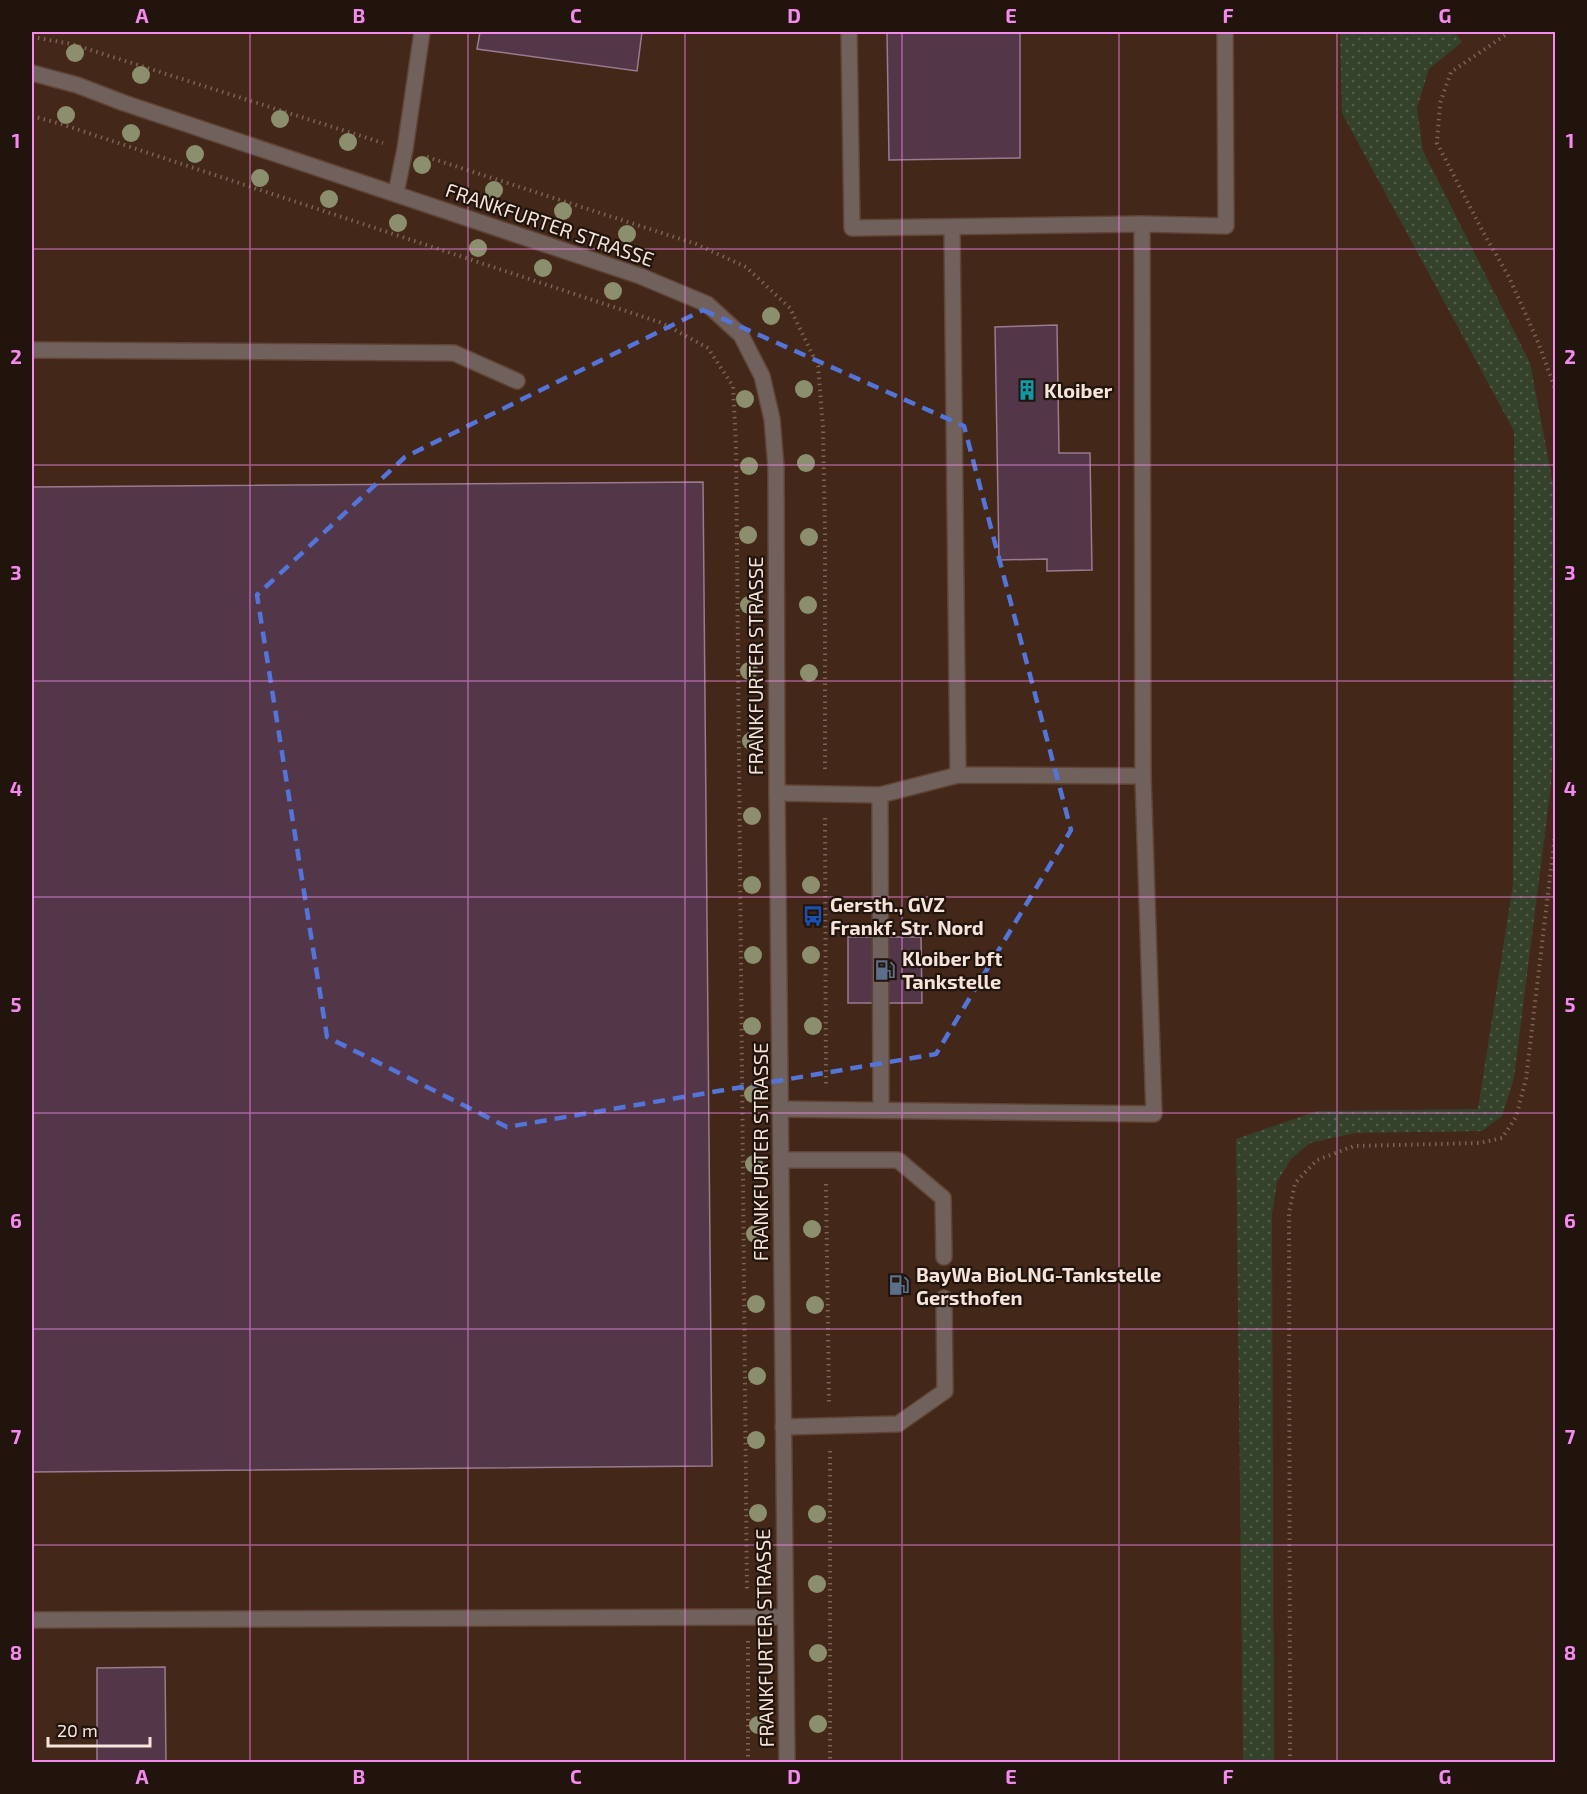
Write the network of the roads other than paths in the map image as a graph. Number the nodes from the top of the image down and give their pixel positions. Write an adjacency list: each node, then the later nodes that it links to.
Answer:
1 (422, 32): 5 (street)
2 (849, 32): 7 (street)
3 (1225, 32): 6 (street)
4 (32, 73): 5 (street, FRANKFURTER STRASSE)
5 (396, 193): 12 (street, FRANKFURTER STRASSE)
6 (1142, 224): 7 (street); 11 (street)
7 (952, 228): 10 (street)
8 (32, 350): 9 (street)
9 (517, 381)
10 (958, 775): 11 (street); 13 (street)
11 (1143, 776): 15 (street)
12 (777, 793): 13 (street); 14 (street, FRANKFURTER STRASSE)
13 (880, 795): 15 (street)
14 (780, 1109): 15 (street); 16 (street, FRANKFURTER STRASSE)
15 (881, 1110)
16 (781, 1161): 17 (street); 19 (street, FRANKFURTER STRASSE)
17 (944, 1257)
18 (944, 1298): 19 (street)
19 (783, 1427): 20 (street, FRANKFURTER STRASSE)
20 (785, 1617): 21 (street); 22 (street, FRANKFURTER STRASSE)
21 (32, 1620)
22 (787, 1762)

